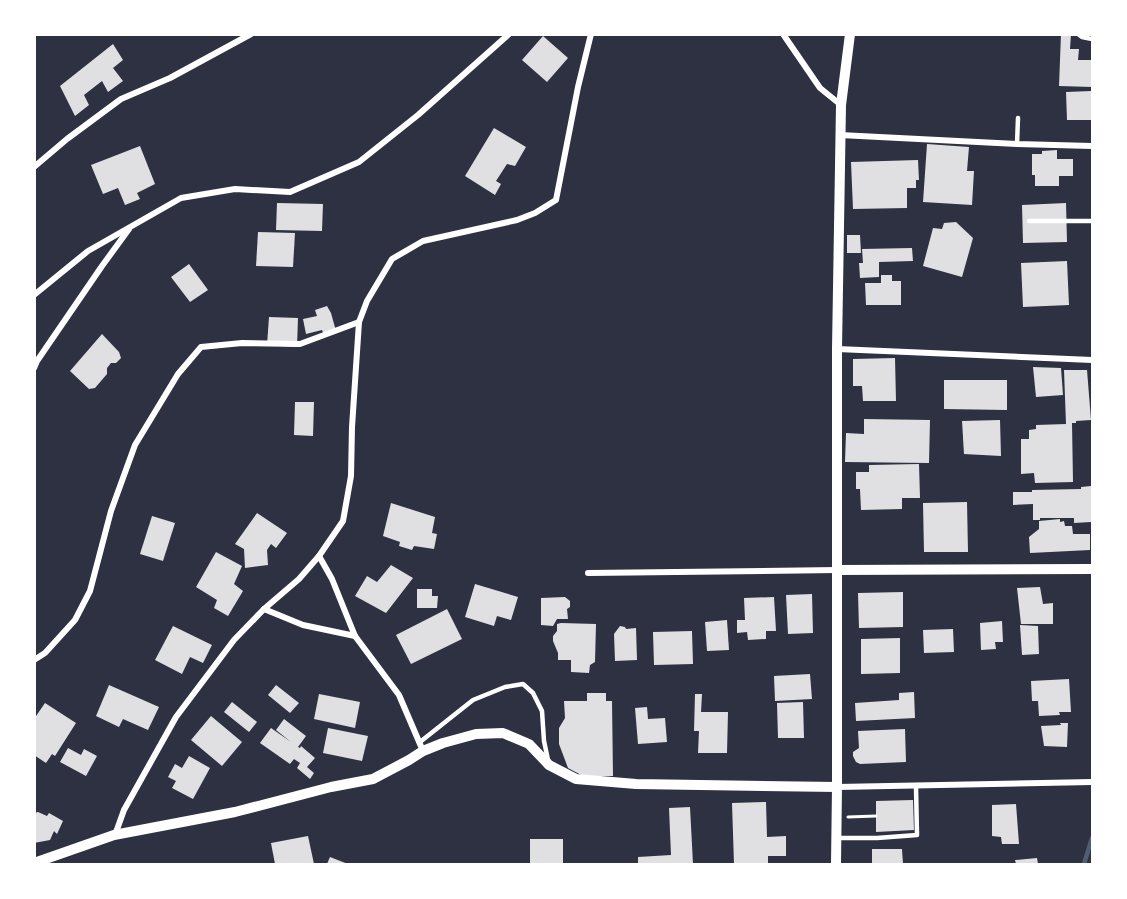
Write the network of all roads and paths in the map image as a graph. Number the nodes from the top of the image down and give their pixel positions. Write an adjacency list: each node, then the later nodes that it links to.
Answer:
1 (251, 34): 13 (street)
2 (509, 34): 16 (street)
3 (591, 34): 18 (street)
4 (783, 34): 8 (street)
5 (850, 34): 8 (street)
6 (1078, 34): 7 (lane)
7 (1092, 39)
8 (841, 105): 10 (street)
9 (1018, 118): 11 (lane)
10 (840, 135): 11 (street); 19 (street)
11 (1017, 144): 12 (street)
12 (1092, 146)
13 (34, 167)
14 (1029, 221): 15 (lane)
15 (1092, 221)
16 (131, 226): 17 (street); 21 (street)
17 (34, 295)
18 (359, 322): 22 (street); 28 (street)
19 (837, 349): 20 (street); 24 (street)
20 (1092, 360)
21 (34, 368)
22 (319, 556): 26 (street); 27 (street)
23 (1092, 569): 24 (street)
24 (837, 570): 25 (street); 32 (street)
25 (588, 573)
26 (264, 609): 27 (street); 36 (street)
27 (355, 636): 29 (street)
28 (34, 660)
29 (421, 746): 30 (street); 30 (lane); 36 (street)
30 (549, 765): 32 (street)
31 (1092, 783): 33 (street)
32 (837, 787): 33 (street); 35 (street)
33 (916, 787): 37 (lane)
34 (876, 816): 35 (path)
35 (837, 817): 37 (street)
36 (114, 836): 38 (street)
37 (837, 838): 39 (street)
38 (34, 862)
39 (836, 864)

